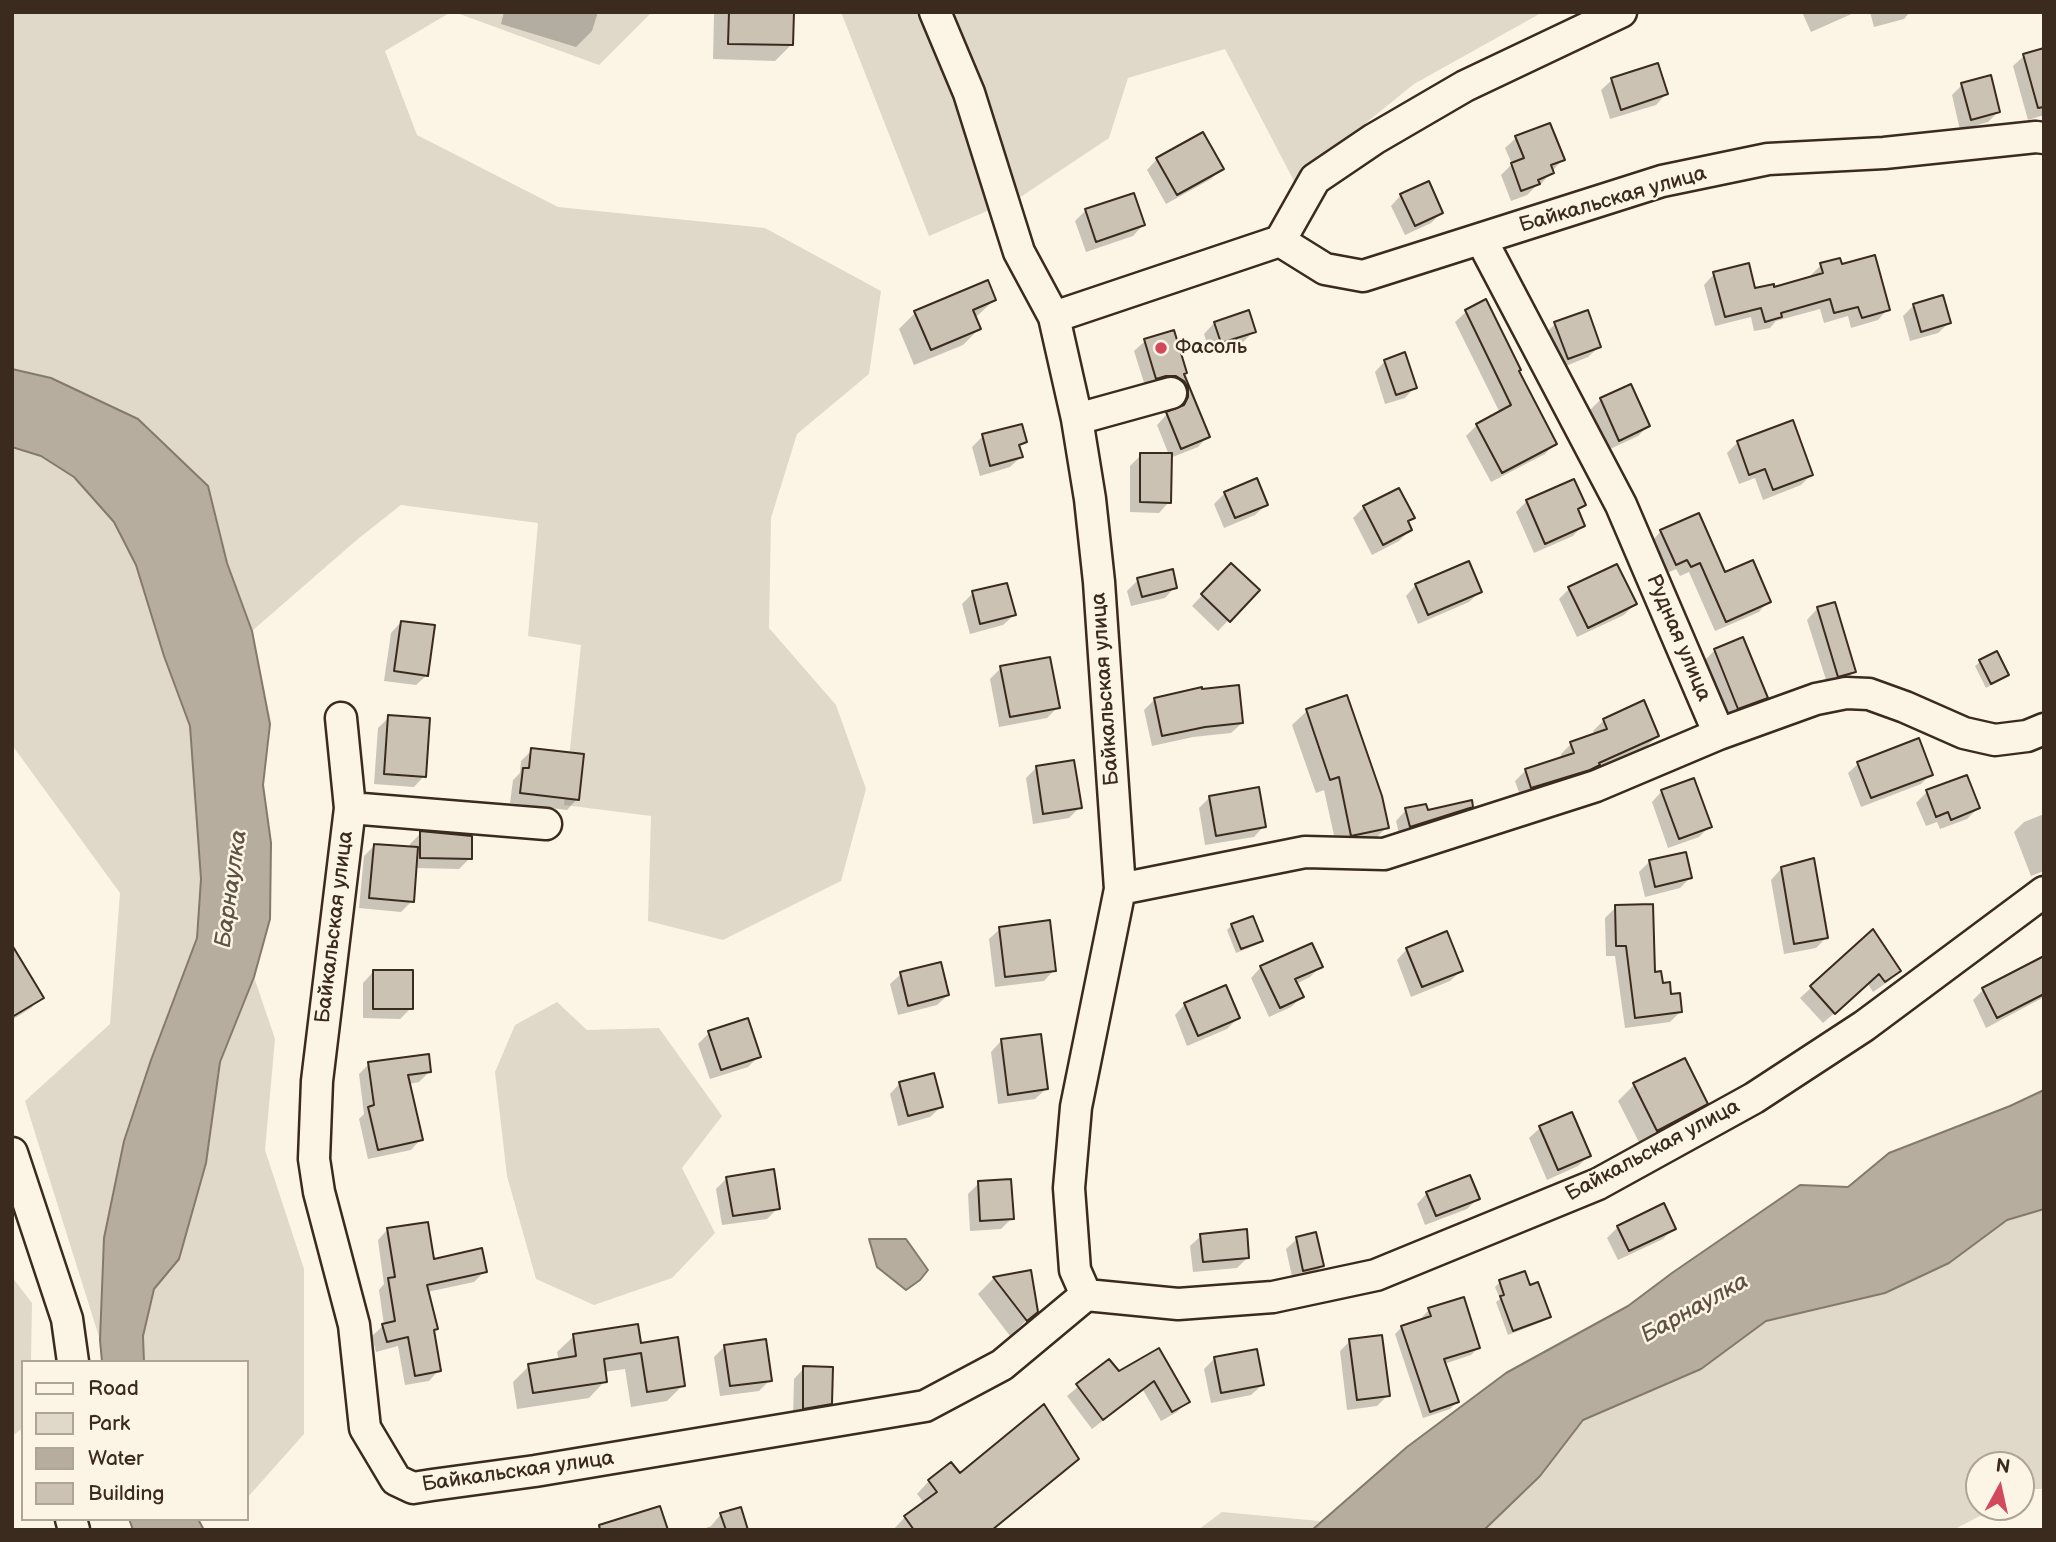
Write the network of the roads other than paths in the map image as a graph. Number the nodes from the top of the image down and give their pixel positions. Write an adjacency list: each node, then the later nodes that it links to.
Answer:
1 (935, 12): 6 (street, Байкальская улица)
2 (1622, 12): 5 (street)
3 (2044, 138): 4 (street, Байкальская улица)
4 (1481, 239): 5 (street, Байкальская улица); 11 (street, Рудная улица)
5 (1280, 241): 6 (street)
6 (1054, 317): 8 (street, Байкальская улица)
7 (1171, 393): 8 (street)
8 (1077, 419): 14 (street, Байкальская улица)
9 (341, 718): 12 (street, Байкальская улица)
10 (2044, 729): 11 (street)
11 (1719, 734): 14 (street)
12 (350, 808): 13 (street); 18 (street, Байкальская улица)
13 (546, 824)
14 (1120, 889): 18 (street, Байкальская улица)
15 (2044, 891): 18 (street, Байкальская улица)
16 (12, 1153): 17 (street)
17 (20, 1197): 19 (street)
18 (1086, 1295)
19 (73, 1360)

